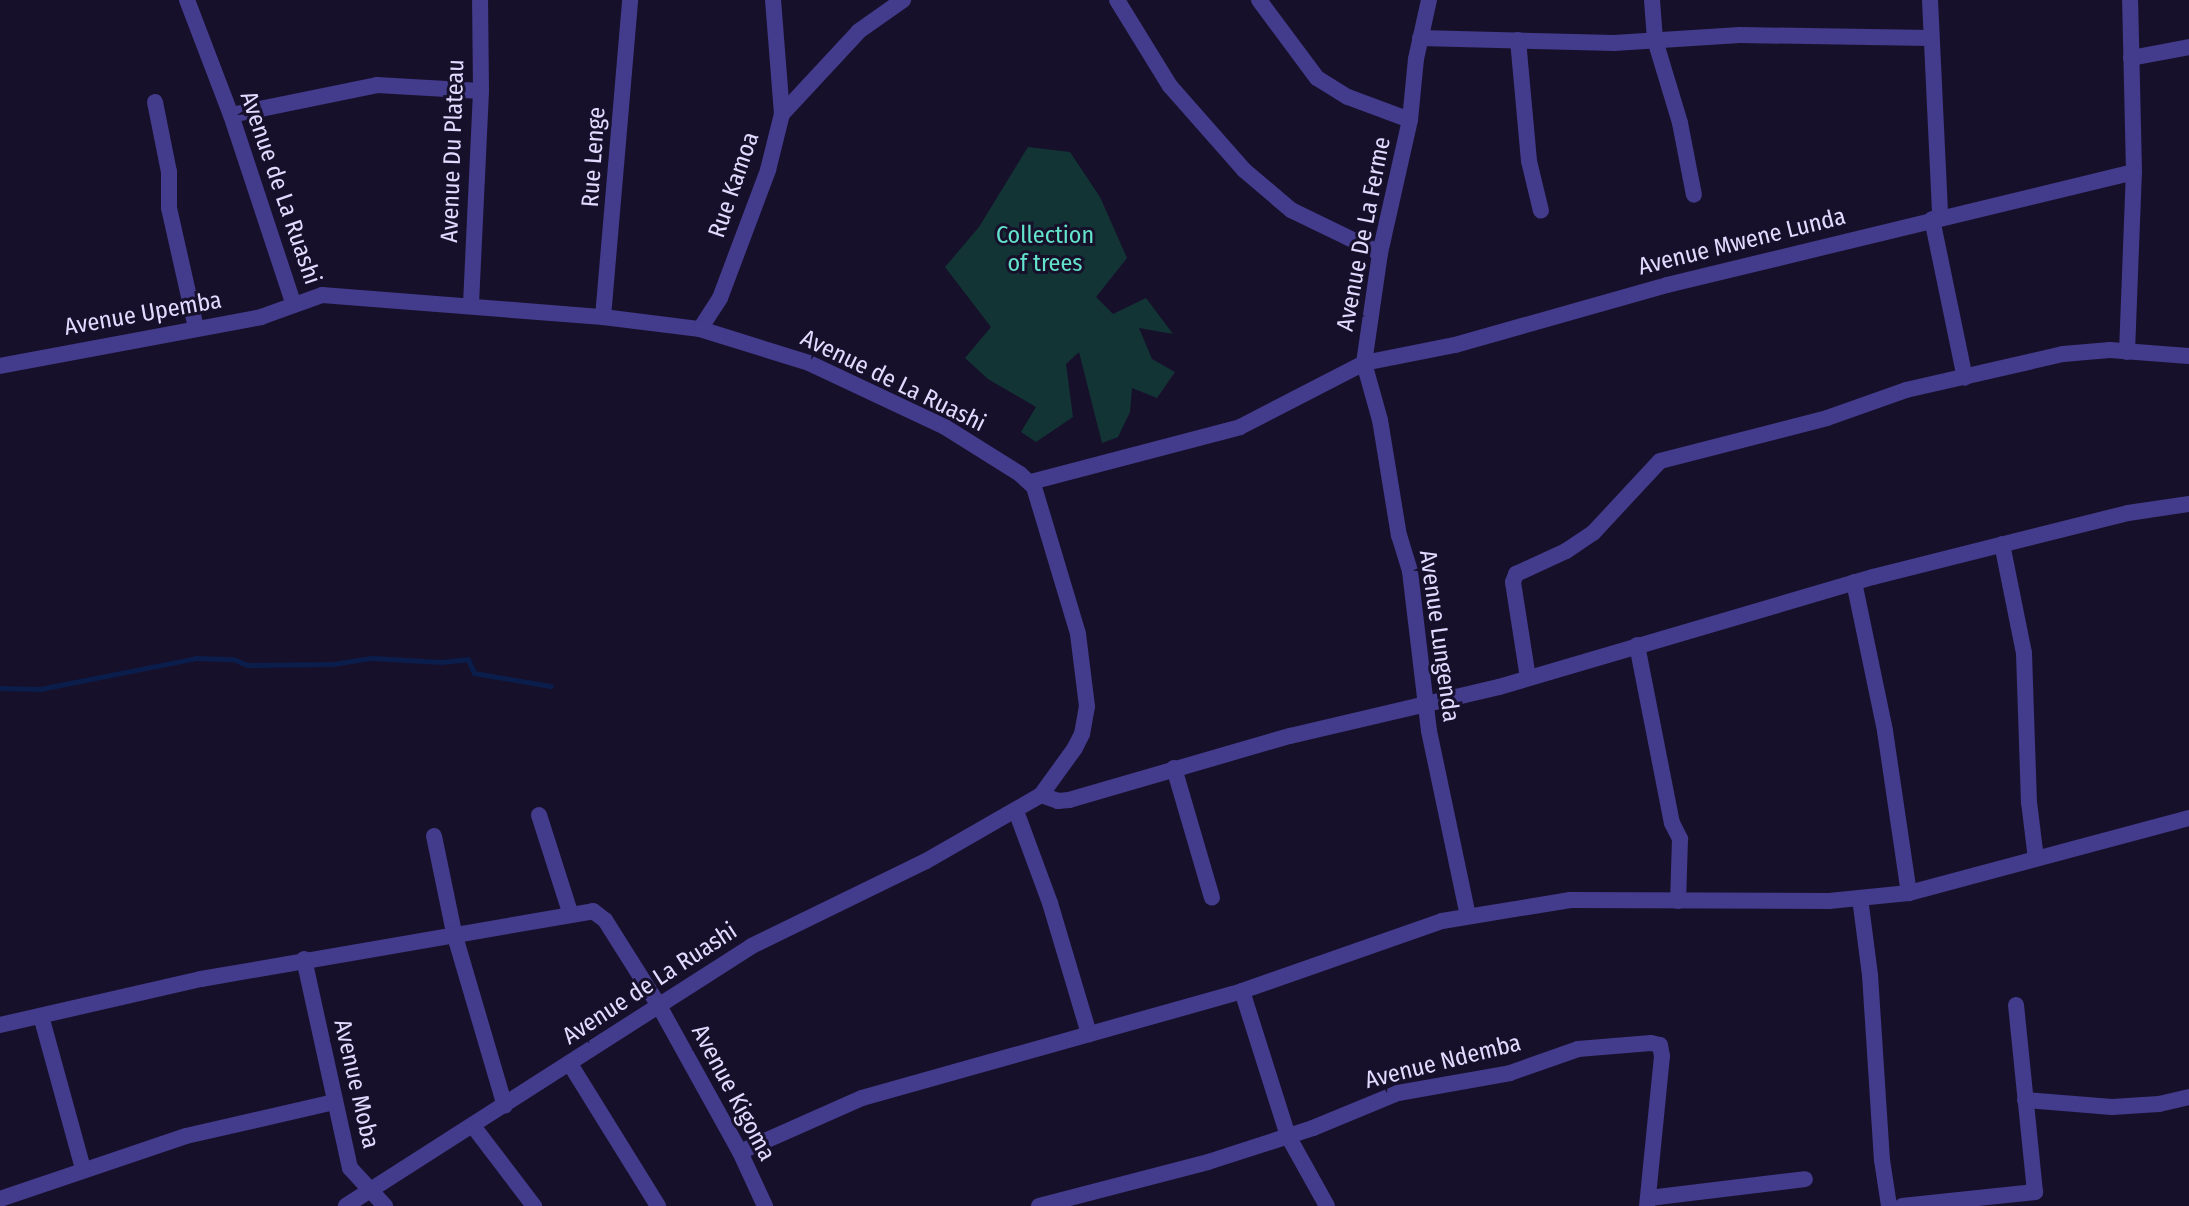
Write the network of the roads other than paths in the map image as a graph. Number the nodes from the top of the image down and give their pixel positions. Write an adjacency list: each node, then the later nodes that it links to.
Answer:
1 (187, 0): 21 (street, Avenue de La Ruashi)
2 (480, 0): 18 (street, Avenue Du Plateau)
3 (630, 0): 30 (street, Rue Lenge)
4 (773, 0): 20 (street, Rue Kamoa)
5 (903, 0): 20 (street)
6 (1117, 0): 27 (street)
7 (1259, 0): 22 (street)
8 (1429, 0): 12 (street, Avenue De La Ferme)
9 (1652, 0): 15 (street)
10 (1930, 0): 13 (street)
11 (2130, 0): 17 (street)
12 (1420, 38): 14 (street); 22 (street, Avenue De La Ferme)
13 (1930, 38): 15 (street); 26 (street)
14 (1518, 40): 15 (street); 25 (street)
15 (1655, 40): 24 (street)
16 (2189, 47): 17 (street)
17 (2131, 58): 23 (street)
18 (481, 91): 21 (street); 29 (street, Avenue Du Plateau)
19 (155, 102): 31 (street)
20 (782, 114): 32 (street, Rue Kamoa)
21 (231, 115): 28 (street, Avenue de La Ruashi)
22 (1410, 120): 27 (street, Avenue De La Ferme)
23 (2134, 172): 26 (street, Avenue Mwene Lunda); 33 (street)
24 (1694, 195)
25 (1541, 211)
26 (1936, 218): 35 (street, Avenue Mwene Lunda); 37 (street)
27 (1380, 253): 35 (street, Avenue De La Ferme)
28 (293, 303): 29 (street, Avenue de La Ruashi); 31 (street, Avenue Upemba)
29 (471, 304): 30 (street, Avenue de La Ruashi)
30 (603, 317): 32 (street, Avenue de La Ruashi)
31 (196, 328): 36 (street, Avenue Upemba)
32 (700, 329): 38 (street, Avenue de La Ruashi)
33 (2127, 352): 34 (street); 37 (street)
34 (2189, 356)
35 (1364, 363): 38 (street, Avenue De La Ferme); 44 (street, Avenue Lungenda)
36 (0, 366)
37 (1965, 378): 43 (street)
38 (1031, 482): 46 (street, Avenue de La Ruashi)
39 (2189, 504): 40 (street)
40 (2002, 544): 41 (street); 51 (street)
41 (1854, 582): 42 (street); 52 (street)
42 (1637, 645): 43 (street); 55 (street)
43 (1528, 678): 44 (street)
44 (1426, 707): 45 (street); 57 (street, Avenue Lungenda)
45 (1174, 768): 46 (street); 53 (street)
46 (1041, 795): 47 (street, Avenue de La Ruashi)
47 (1016, 811): 61 (street, Avenue de La Ruashi); 65 (street)
48 (539, 815): 56 (street)
49 (2189, 818): 51 (street)
50 (434, 836): 58 (street)
51 (2036, 859): 52 (street)
52 (1909, 893): 54 (street)
53 (1212, 898)
54 (1860, 898): 55 (street); 86 (street)
55 (1678, 901): 57 (street)
56 (570, 912): 58 (street); 61 (street, Avenue Kigoma)
57 (1468, 916): 60 (street)
58 (454, 933): 59 (street); 70 (street)
59 (304, 959): 63 (street); 69 (street, Avenue Moba)
60 (1242, 991): 65 (street); 72 (street)
61 (658, 1004): 66 (street, Avenue de La Ruashi); 73 (street, Avenue Kigoma)
62 (2016, 1005): 68 (street)
63 (41, 1016): 64 (street); 74 (street)
64 (0, 1025)
65 (1089, 1034): 73 (street)
66 (570, 1064): 70 (street, Avenue de La Ruashi); 82 (street)
67 (2189, 1097): 68 (street)
68 (2025, 1100): 87 (street)
69 (334, 1102): 74 (street); 76 (street, Avenue Moba)
70 (505, 1106): 71 (street, Avenue de La Ruashi)
71 (473, 1126): 76 (street, Avenue de La Ruashi); 81 (street)
72 (1288, 1136): 78 (street, Avenue Ndemba); 84 (street, Avenue Ndemba); 85 (street)
73 (740, 1152): 83 (street, Avenue Kigoma)
74 (83, 1169): 77 (street)
75 (1805, 1179): 78 (street)
76 (368, 1191): 79 (street, Avenue de La Ruashi); 80 (street, Avenue Moba)
77 (0, 1199)
78 (1648, 1202)
79 (346, 1206)
80 (385, 1206)
81 (534, 1206)
82 (658, 1206)
83 (765, 1206)
84 (1039, 1206)
85 (1327, 1206)
86 (1889, 1206)
87 (1902, 1206)

